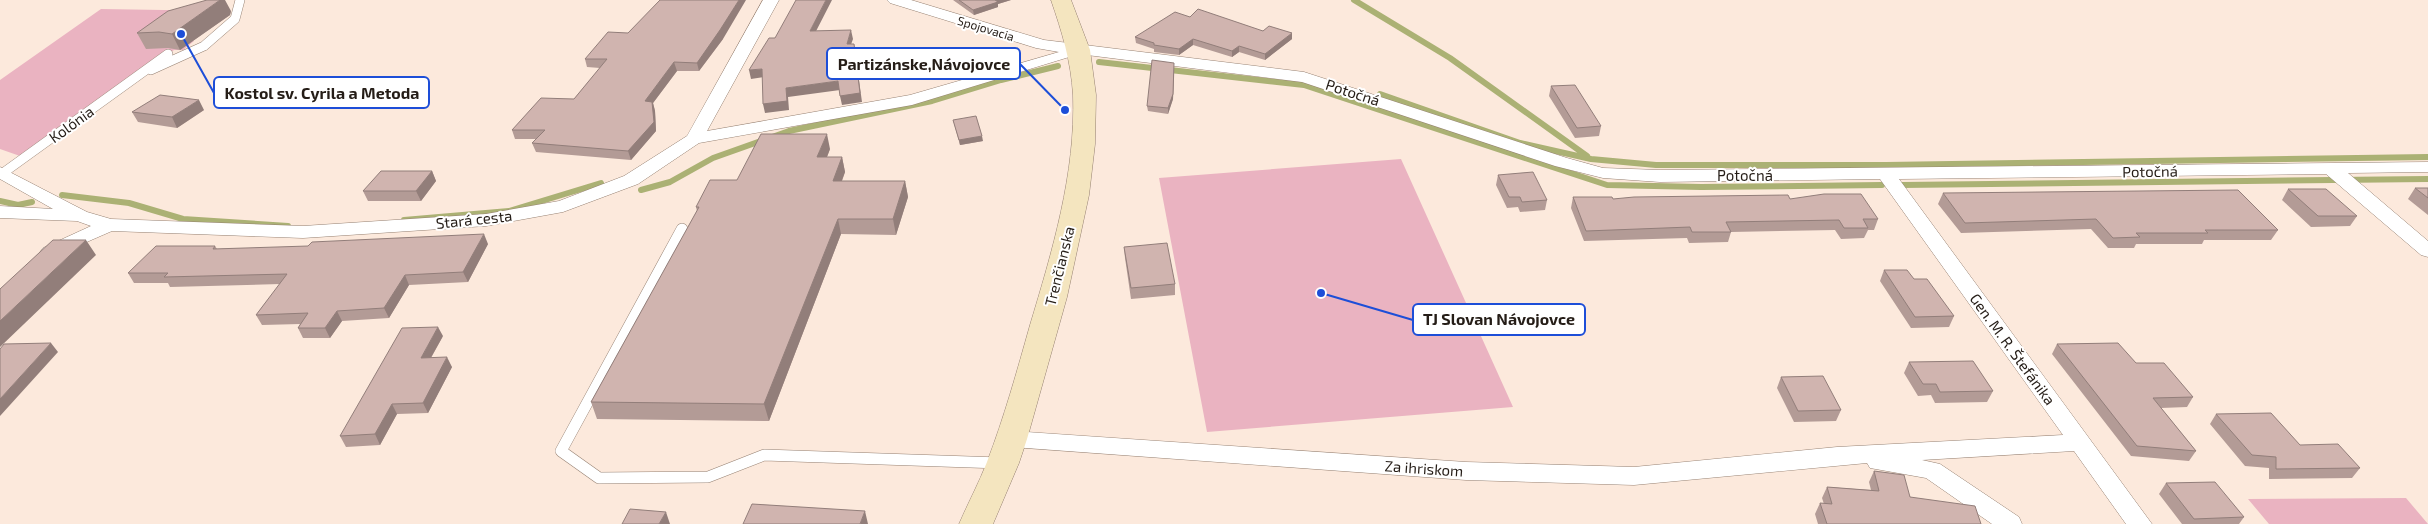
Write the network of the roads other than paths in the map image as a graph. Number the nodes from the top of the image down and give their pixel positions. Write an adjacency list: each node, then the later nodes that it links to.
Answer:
1 (240, 0): 7 (lane, Kolónia)
2 (771, 0): 8 (street, Stará cesta)
3 (895, 0): 5 (street, Spojovacia)
4 (1061, 0): 5 (main road, Trenčianska)
5 (1079, 51): 8 (street); 12 (street, Potočná); 20 (main road, Trenčianska)
6 (168, 54): 7 (lane, Kolónia)
7 (139, 75): 11 (lane, Kolónia)
8 (694, 139): 15 (street, Stará cesta)
9 (2428, 167): 10 (street, Potočná)
10 (2330, 168): 12 (street, Potočná); 17 (street)
11 (1, 172): 14 (street)
12 (1886, 174): 19 (street, Gen. M. R. Štefánika)
13 (0, 212): 14 (street)
14 (80, 216): 15 (street, Stará cesta)
15 (109, 225): 18 (street)
16 (682, 230): 20 (lane)
17 (2428, 251)
18 (36, 263)
19 (2080, 442): 21 (street); 24 (street, Gen. M. R. Štefánika)
20 (1007, 451): 21 (street, Za ihriskom); 22 (main road, Trenčianska)
21 (1837, 456): 23 (street)
22 (976, 524)
23 (2010, 524)
24 (2140, 524)

